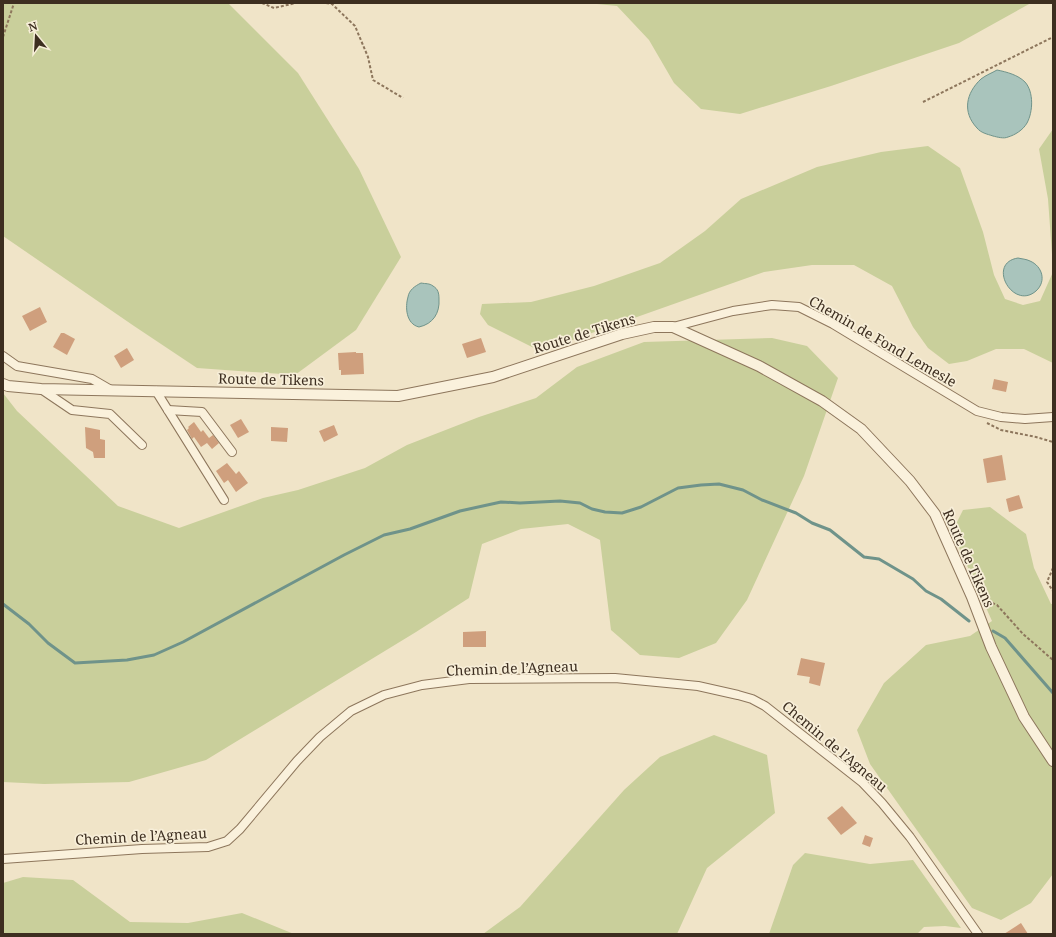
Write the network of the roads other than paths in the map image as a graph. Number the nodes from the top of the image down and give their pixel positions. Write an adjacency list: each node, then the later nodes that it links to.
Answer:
1 (673, 327): 6 (street, Route de Tikens); 8 (street, Chemin de Fond Lemesle); 12 (street, Route de Tikens)
2 (3, 356): 5 (street)
3 (3, 384): 4 (street, Route de Tikens)
4 (41, 389): 5 (street, Route de Tikens); 9 (street)
5 (111, 390): 6 (street, Route de Tikens)
6 (156, 391): 7 (street)
7 (168, 410): 10 (street); 11 (street)
8 (1053, 417)
9 (142, 445)
10 (232, 452)
11 (224, 500)
12 (1053, 761)
13 (3, 859): 14 (street, Chemin de l’Agneau)
14 (978, 934)

